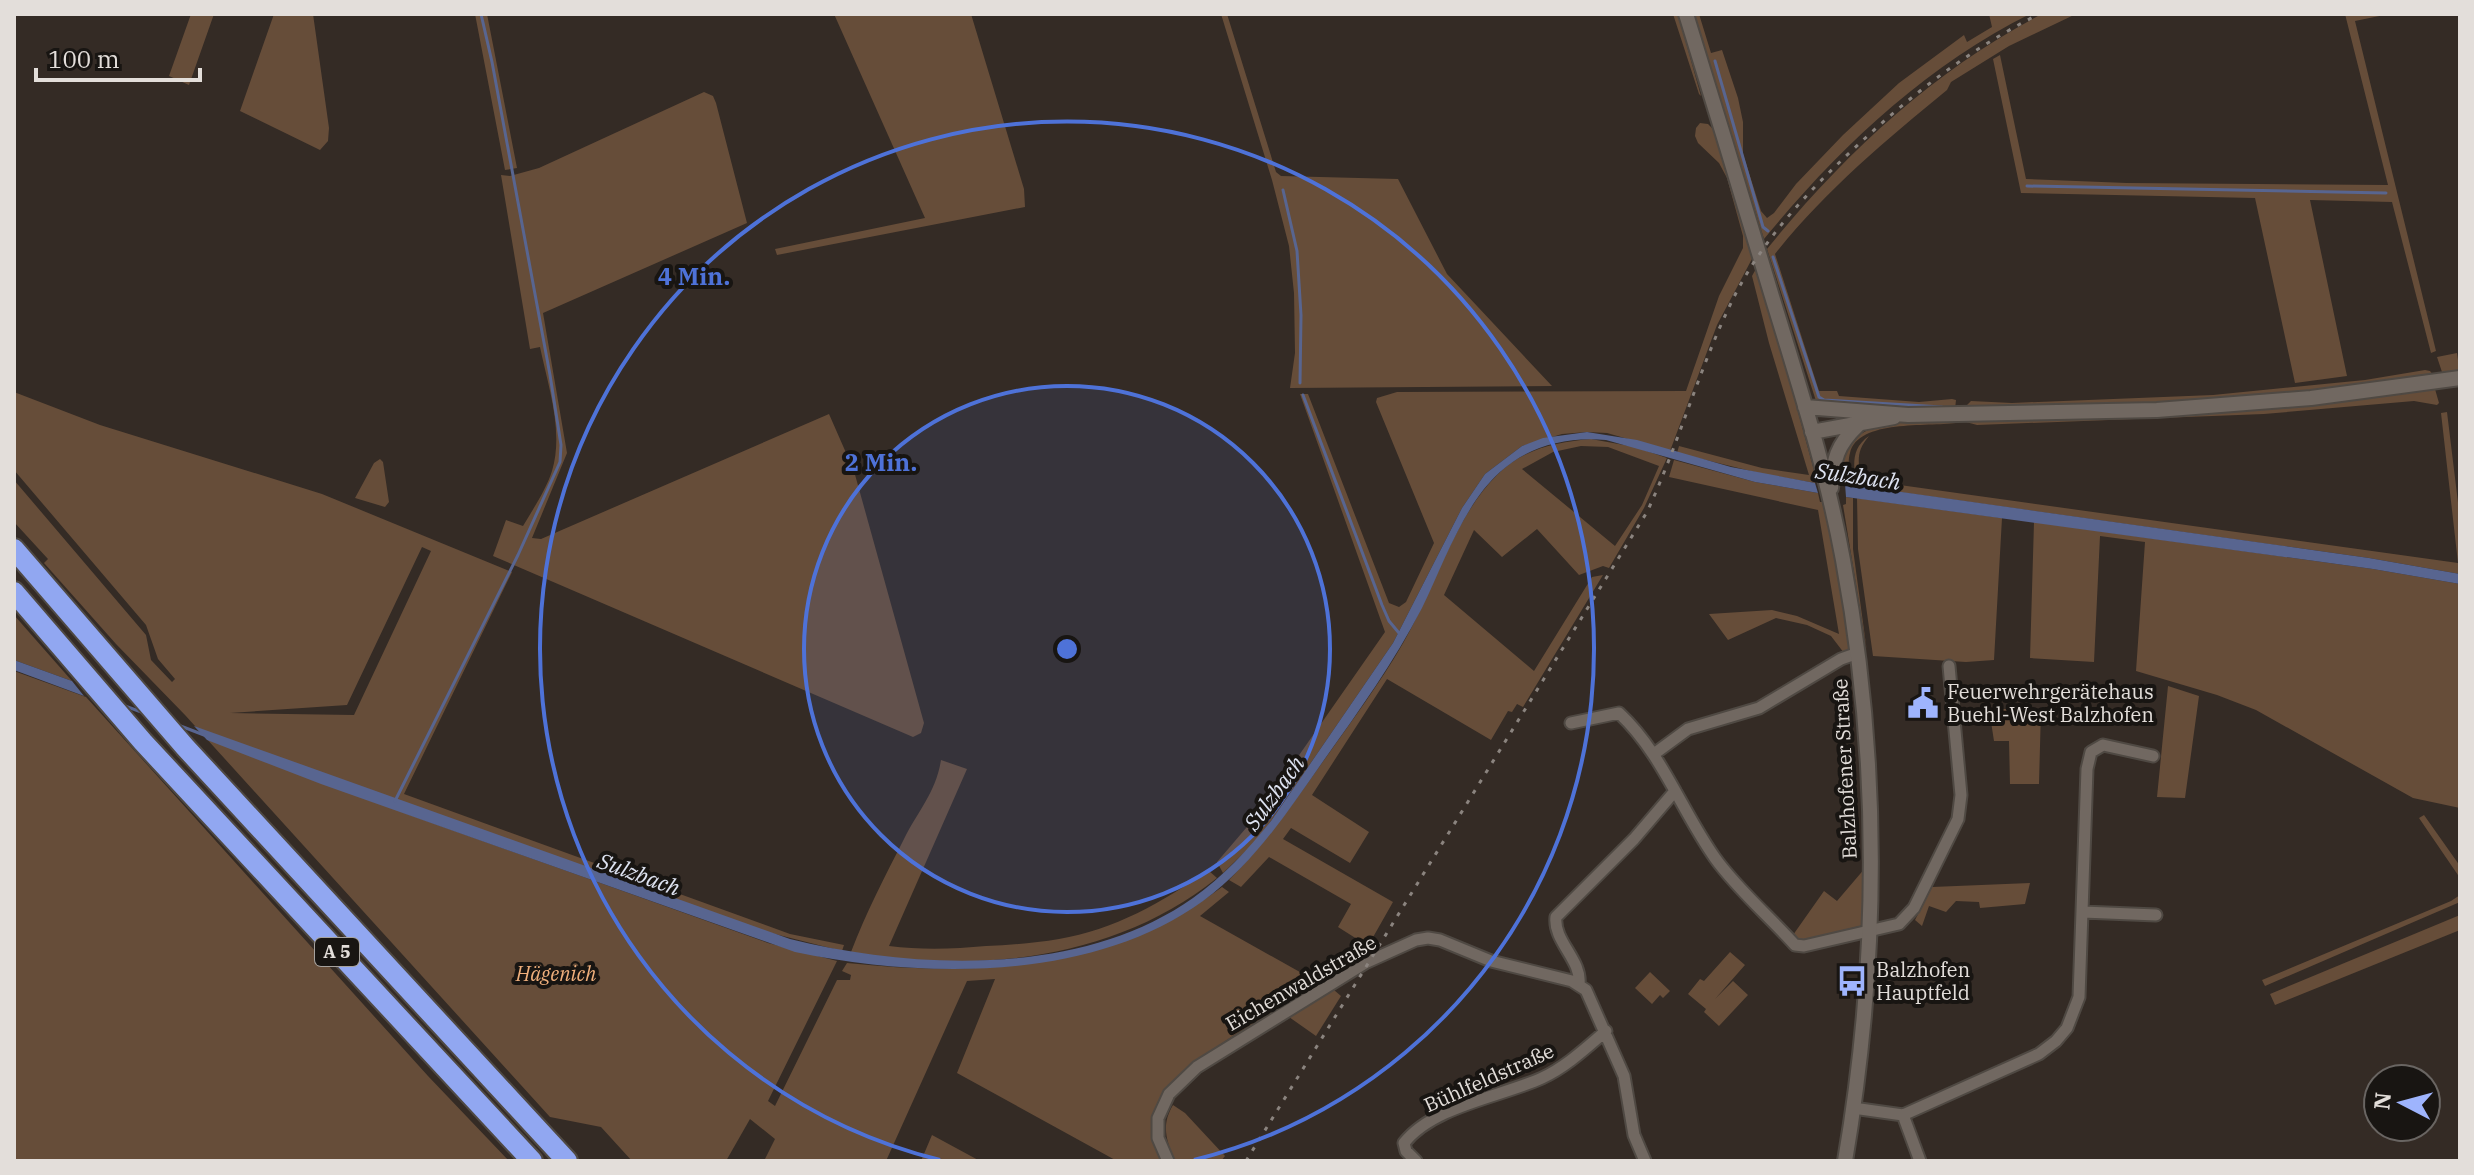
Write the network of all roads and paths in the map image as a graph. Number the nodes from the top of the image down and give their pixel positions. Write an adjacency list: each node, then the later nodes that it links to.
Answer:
1 (1686, 14): 3 (street, Balzhofener Straße)
2 (2460, 378): 4 (street)
3 (1805, 407): 4 (street); 6 (street, Balzhofener Straße)
4 (1908, 415): 5 (street)
5 (1858, 425): 6 (street); 7 (street)
6 (1812, 432): 7 (street, Balzhofener Straße)
7 (1828, 476): 10 (street, Balzhofener Straße)
8 (14, 549): 24 (highway, A 5)
9 (14, 592): 23 (highway, A 5)
10 (1858, 653): 13 (street); 18 (street, Balzhofener Straße)
11 (1949, 666): 18 (street)
12 (1571, 723): 13 (street)
13 (1654, 754): 15 (street)
14 (2153, 756): 16 (street)
15 (1675, 791): 18 (street); 19 (street)
16 (2083, 912): 17 (street); 22 (street)
17 (2156, 915)
18 (1868, 931): 21 (street, Balzhofener Straße)
19 (1579, 984): 20 (street); 25 (street, Eichenwaldstraße)
20 (1606, 1031): 26 (street, Bühlfeldstraße); 27 (street)
21 (1853, 1108): 22 (street); 28 (street, Balzhofener Straße)
22 (1903, 1115): 29 (street)
23 (532, 1161)
24 (567, 1161)
25 (1168, 1161)
26 (1416, 1161)
27 (1645, 1161)
28 (1845, 1161)
29 (1920, 1161)

